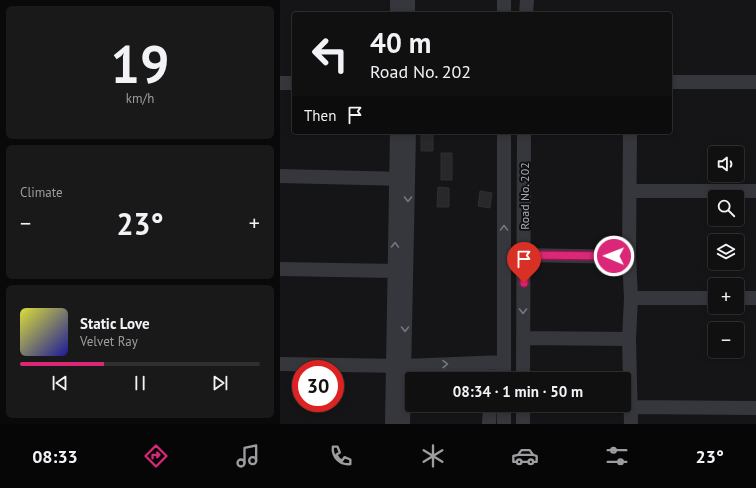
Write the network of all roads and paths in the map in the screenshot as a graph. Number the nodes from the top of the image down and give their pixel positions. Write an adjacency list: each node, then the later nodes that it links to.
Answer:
1 (396, 0): 5 (street)
2 (408, 0): 6 (street)
3 (504, 0): 7 (street)
4 (527, 0): 8 (street)
5 (397, 12)
6 (408, 12)
7 (504, 12)
8 (526, 12)
9 (672, 82): 10 (street)
10 (756, 82)
11 (280, 83): 12 (street)
12 (292, 83)
13 (397, 134): 19 (street)
14 (409, 134): 19 (street)
15 (504, 134): 32 (street, Road No. 202, one-way to 15)
16 (524, 134): 22 (street, Road No. 202)
17 (630, 134): 20 (street)
18 (280, 176): 19 (street)
19 (403, 179): 25 (street, one-way to 19); 34 (street, one-way to 34)
20 (630, 191): 21 (street); 23 (street)
21 (756, 191)
22 (524, 255): 23 (street); 30 (street, Road No. 202, one-way to 30)
23 (629, 256): 26 (street)
24 (280, 269): 25 (street)
25 (395, 271): 34 (street)
26 (631, 298): 27 (street); 31 (street)
27 (708, 298)
28 (744, 298): 29 (street)
29 (756, 298)
30 (523, 338): 31 (street); 37 (street, Road No. 202)
31 (629, 339): 38 (street)
32 (498, 363): 34 (street, one-way to 32); 36 (street, Road No. 202)
33 (280, 364): 34 (street)
34 (398, 370): 35 (street); 39 (street); 48 (street); 49 (street)
35 (423, 372)
36 (497, 372)
37 (523, 372)
38 (629, 372)
39 (344, 373)
40 (280, 374): 41 (street)
41 (292, 374)
42 (631, 407): 43 (street)
43 (756, 408)
44 (490, 412): 50 (street)
45 (504, 412): 51 (street)
46 (523, 412): 52 (street)
47 (630, 412): 53 (street)
48 (392, 424)
49 (403, 424)
50 (489, 424)
51 (504, 424)
52 (523, 424)
53 (631, 424)

